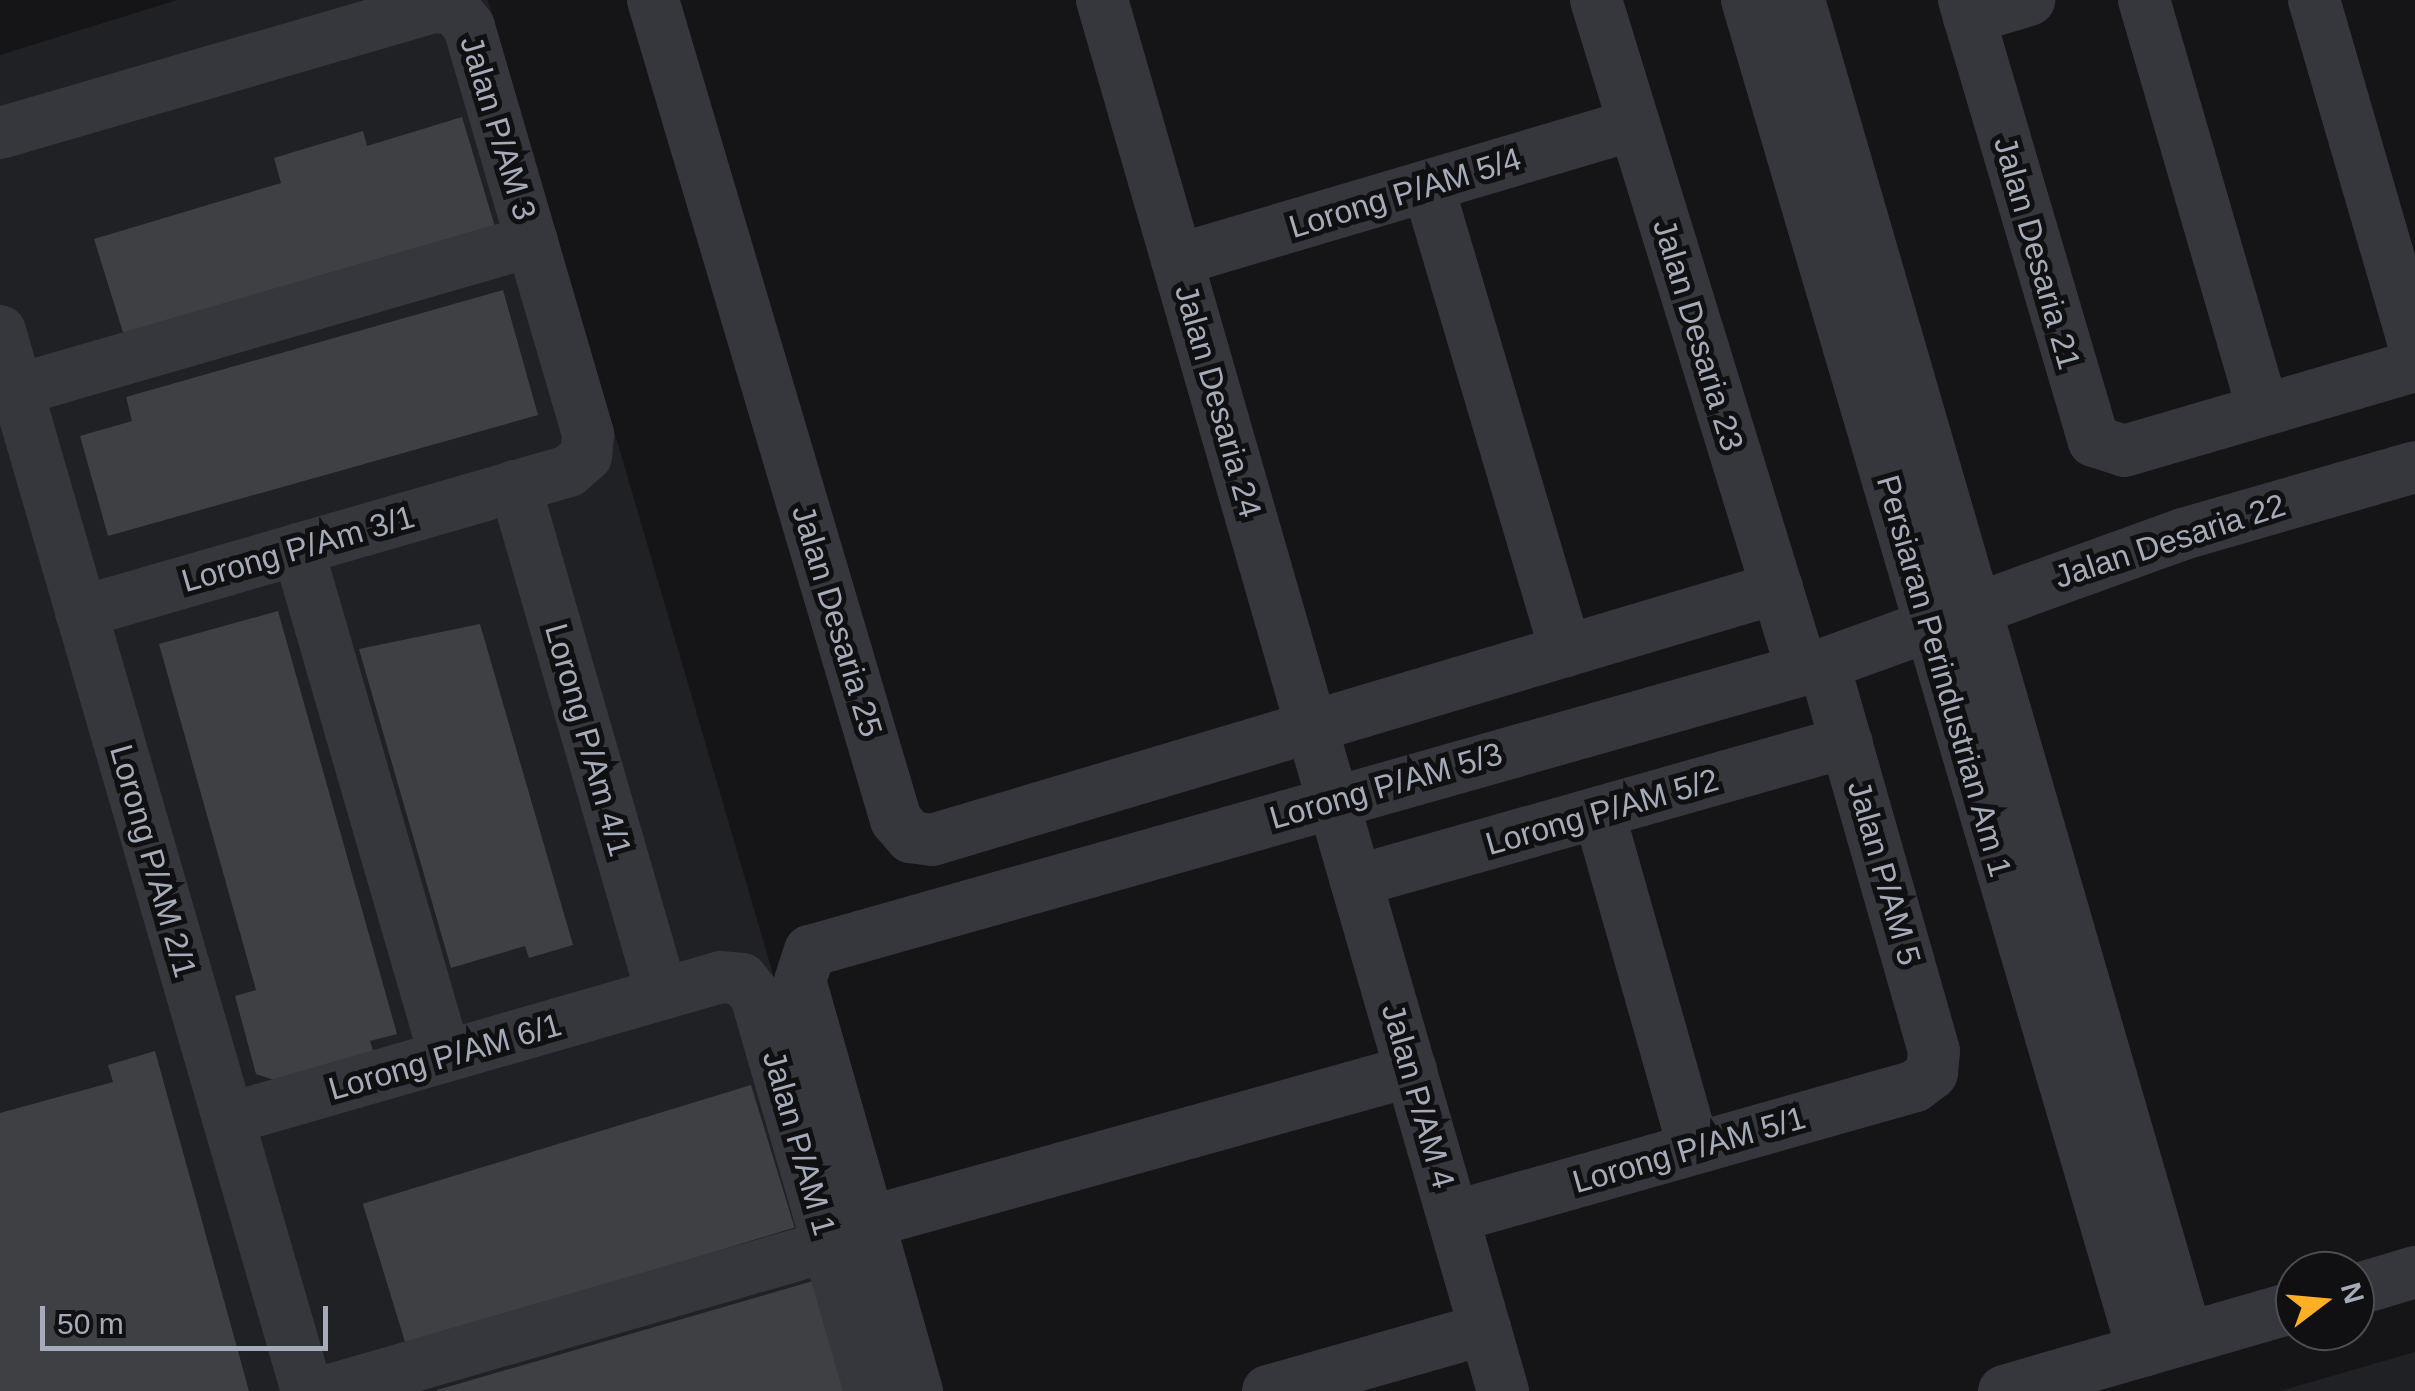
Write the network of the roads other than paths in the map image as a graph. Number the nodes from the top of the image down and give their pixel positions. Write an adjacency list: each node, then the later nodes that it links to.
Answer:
1 (653, 0): 29 (street, Jalan Desaria 25)
2 (1102, 0): 14 (street, Jalan Desaria 24)
3 (1596, 0): 10 (street, Jalan Desaria 23)
4 (1747, 0): 26 (street, Persiaran Perindustrian Am 1)
5 (1800, 0): 24 (street, Persiaran Perindustrian Am 1)
6 (2029, 0): 9 (street)
7 (2144, 0): 19 (street)
8 (2314, 0): 16 (street)
9 (1966, 9): 19 (street, Jalan Desaria 21)
10 (1632, 124): 12 (street, Lorong P/AM 5/4); 23 (street, Jalan Desaria 23)
11 (0, 133): 13 (street, Jalan P/AM 3)
12 (1428, 186): 14 (street, Lorong P/AM 5/4); 27 (street)
13 (532, 241): 18 (street); 21 (street, Jalan P/AM 3)
14 (1178, 260): 29 (street, Jalan Desaria 24)
15 (0, 330): 18 (street, Lorong P/AM 2/1)
16 (2415, 347)
17 (2415, 366): 19 (street)
18 (17, 390): 25 (street, Lorong P/AM 2/1)
19 (2264, 410)
20 (2415, 467): 24 (street, Jalan Desaria 22)
21 (515, 486): 22 (street, Lorong P/Am 3/1); 34 (street, Lorong P/Am 4/1)
22 (298, 549): 25 (street, Lorong P/Am 3/1); 35 (street)
23 (1776, 588): 27 (street); 28 (street, Jalan Desaria 23)
24 (1976, 605): 26 (street, Jalan Desaria 22); 46 (street, Persiaran Perindustrian Am 1)
25 (82, 612): 38 (street, Lorong P/AM 2/1)
26 (1928, 623): 28 (street, Lorong P/AM 5/3); 46 (street, Persiaran Perindustrian Am 1)
27 (1566, 651): 29 (street)
28 (1813, 667): 30 (street, Jalan P/AM 5); 31 (street, Lorong P/AM 5/3)
29 (1312, 726): 31 (street, Jalan Desaria 24)
30 (1847, 742): 32 (street, Lorong P/AM 5/2); 37 (street, Jalan P/AM 5)
31 (1333, 801): 33 (street, Jalan P/AM 4); 41 (street, Lorong P/AM 5/3)
32 (1598, 812): 33 (street, Lorong P/AM 5/2); 39 (street)
33 (1356, 881): 36 (street, Jalan P/AM 4)
34 (662, 994): 35 (street, Lorong P/AM 6/1); 41 (street, Jalan P/AM 1)
35 (445, 1056): 38 (street, Lorong P/AM 6/1)
36 (1410, 1071): 40 (street, Jalan P/AM 4); 41 (street)
37 (1924, 1081): 39 (street, Lorong P/AM 5/1)
38 (228, 1119): 47 (street, Lorong P/AM 2/1)
39 (1694, 1148): 40 (street, Lorong P/AM 5/1)
40 (1453, 1217): 45 (street, Jalan P/AM 4)
41 (849, 1234): 48 (street); 49 (street, Jalan P/AM 1); 50 (street)
42 (2415, 1272): 43 (street)
43 (2375, 1284)
44 (2275, 1313): 46 (street)
45 (1485, 1329): 51 (street); 52 (street, Jalan P/AM 4)
46 (2165, 1344): 53 (street)
47 (307, 1391)
48 (326, 1391)
49 (870, 1391)
50 (918, 1391)
51 (1268, 1391)
52 (1503, 1391)
53 (2004, 1391)

